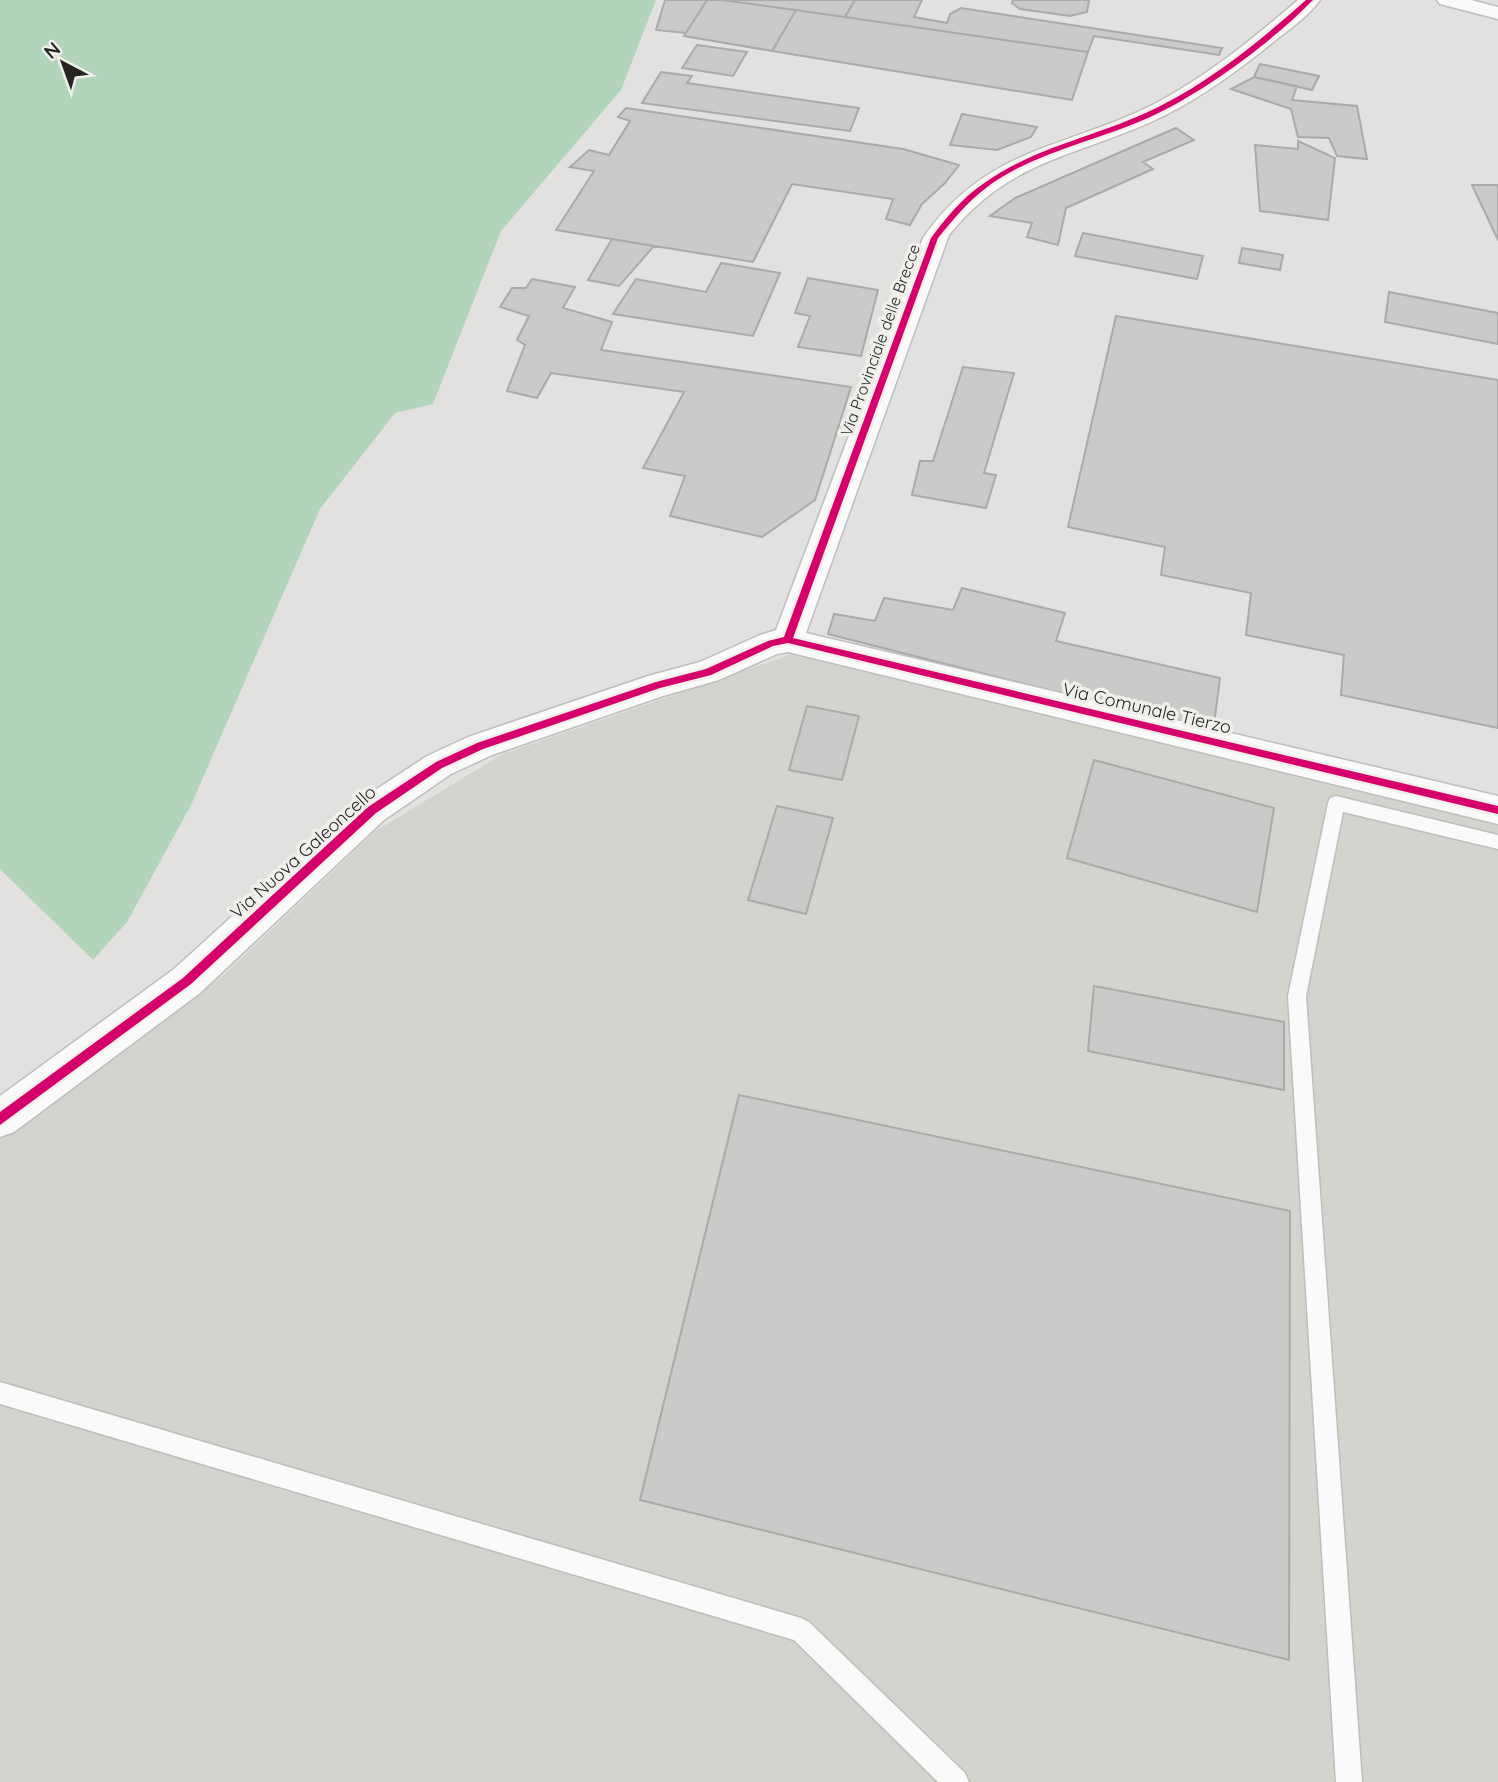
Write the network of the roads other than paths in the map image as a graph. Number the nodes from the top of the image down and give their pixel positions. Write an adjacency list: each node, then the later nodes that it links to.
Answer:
1 (1310, 0): 4 (street, Via Provinciale delle Brecce)
2 (1447, 0): 3 (street)
3 (1498, 13)
4 (788, 640): 5 (street, Via Comunale Tierzo); 7 (street, Via Nuova Galeoncello)
5 (1498, 810)
6 (1498, 842): 10 (lane)
7 (0, 1119)
8 (0, 1394): 9 (lane)
9 (956, 1782)
10 (1349, 1782)

